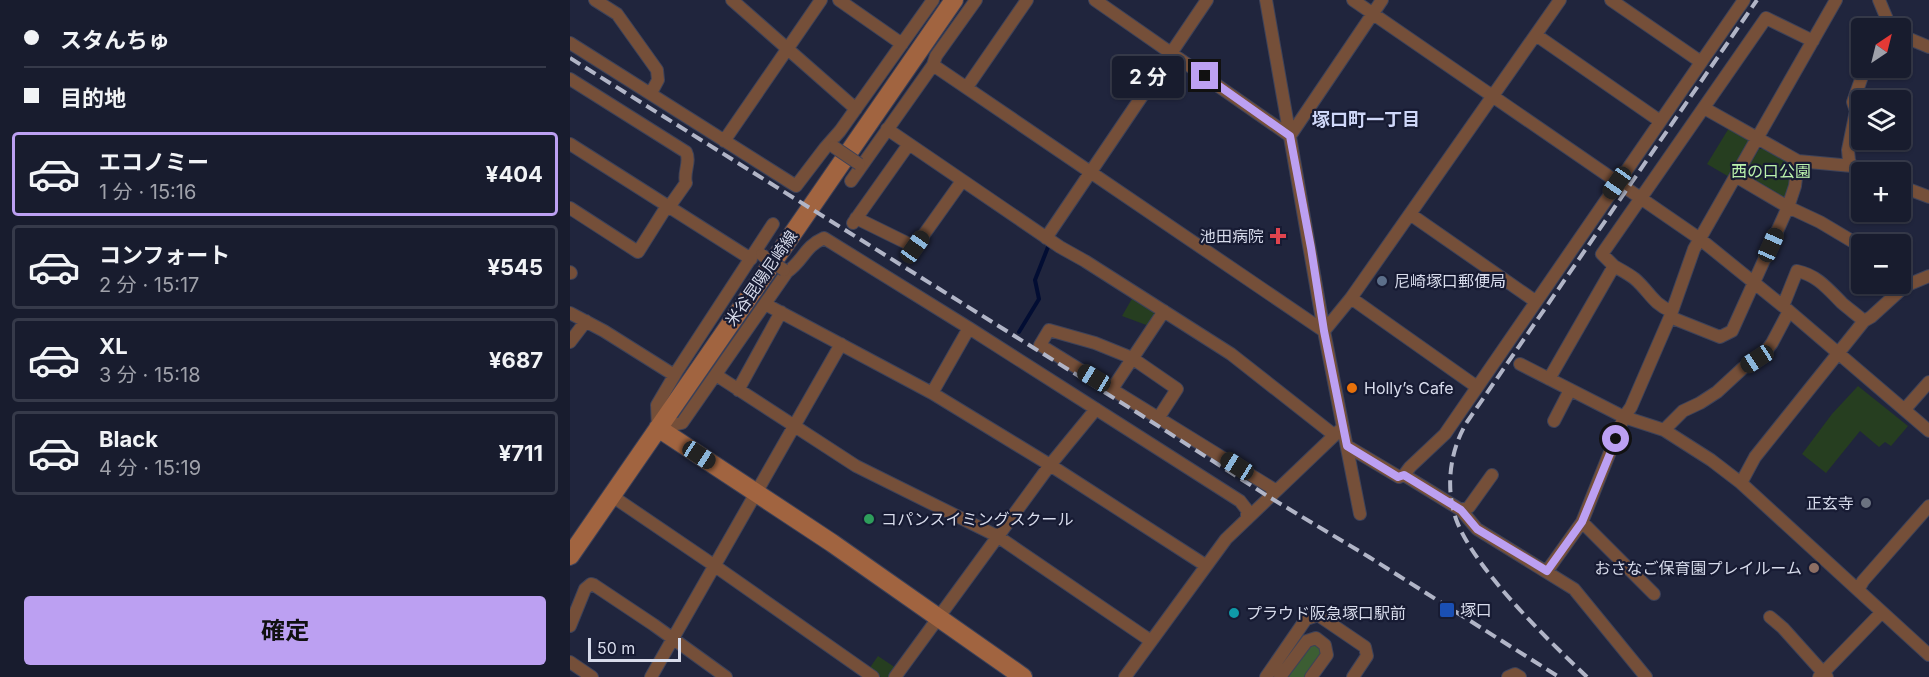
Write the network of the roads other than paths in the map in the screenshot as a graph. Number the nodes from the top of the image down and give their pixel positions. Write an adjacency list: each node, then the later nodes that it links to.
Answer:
1 (595, 0): 36 (street)
2 (732, 0): 29 (street)
3 (821, 0): 29 (street)
4 (838, 0): 27 (street)
5 (933, 0): 27 (street)
6 (954, 0): 108 (main road, 米谷昆陽尼崎線)
7 (976, 0): 32 (street)
8 (1027, 0): 35 (street)
9 (1095, 0): 30 (street)
10 (1208, 0): 30 (street)
11 (1266, 0): 42 (street)
12 (1353, 0): 19 (street)
13 (1382, 0): 19 (street)
14 (1560, 0): 23 (street)
15 (1611, 0): 31 (street)
16 (1836, 0): 24 (street)
17 (1879, 0): 20 (street)
18 (1742, 1): 31 (street)
19 (1373, 14): 37 (street); 42 (street)
20 (1885, 14): 21 (street); 22 (street)
21 (1884, 18)
22 (1887, 18)
23 (1536, 35): 37 (street); 40 (street)
24 (1813, 40): 38 (street); 43 (street)
25 (1911, 40): 28 (street)
26 (570, 43): 36 (street)
27 (902, 44): 39 (street)
28 (1929, 47)
29 (788, 49): 39 (street); 44 (street)
30 (1171, 52): 42 (street); 52 (street)
31 (1701, 62): 40 (street)
32 (933, 65): 35 (street); 41 (street)
33 (1861, 78): 49 (street)
34 (570, 79): 60 (street)
35 (967, 87): 52 (street)
36 (651, 93): 44 (street)
37 (1493, 97): 56 (street); 63 (street)
38 (1704, 108): 43 (street); 59 (street)
39 (856, 109): 47 (street)
40 (1660, 121): 56 (street)
41 (887, 129): 46 (street); 50 (street)
42 (1290, 136): 86 (street)
43 (1758, 139): 48 (street); 53 (street)
44 (724, 141): 47 (street)
45 (570, 144): 60 (street)
46 (909, 144): 54 (street); 54 (street)
47 (831, 145): 50 (street, bridge)
48 (1798, 160): 51 (street); 61 (street)
49 (1851, 164)
50 (860, 165): 55 (street)
51 (1851, 166)
52 (1090, 172): 65 (street); 86 (street)
53 (1737, 177): 61 (street); 66 (street)
54 (962, 181): 65 (street)
55 (851, 182)
56 (1617, 183): 59 (street); 76 (street)
57 (1911, 190): 58 (street)
58 (1929, 197)
59 (1641, 198): 66 (street); 69 (street)
60 (668, 207): 62 (street); 68 (street)
61 (1788, 207): 67 (street); 73 (street)
62 (570, 208)
63 (1410, 214): 75 (street); 76 (street)
64 (773, 224): 68 (street)
65 (1046, 238): 79 (street)
66 (1700, 239): 73 (street); 82 (street)
67 (1851, 241)
68 (756, 255): 70 (street, bridge); 92 (street)
69 (1614, 266): 82 (street); 94 (street)
70 (785, 271): 77 (street); 85 (street)
71 (1929, 276): 72 (street)
72 (1911, 282)
73 (1754, 283): 78 (street); 82 (street)
74 (1893, 294): 84 (street)
75 (1351, 298): 86 (street); 96 (street)
76 (1535, 301): 96 (street)
77 (765, 304): 80 (street); 93 (street)
78 (1786, 308): 84 (street); 89 (street); 109 (street)
79 (1164, 311): 90 (street); 111 (street)
80 (781, 312): 88 (street); 98 (street)
81 (570, 313): 83 (street)
82 (1671, 314): 104 (street)
83 (585, 321): 87 (street); 92 (street)
84 (1864, 321): 89 (street)
85 (969, 328): 100 (street); 101 (street)
86 (1324, 331): 106 (street)
87 (570, 342)
88 (841, 344): 100 (street); 107 (street)
89 (1839, 353): 102 (street); 116 (street)
90 (1132, 358): 97 (street); 97 (street); 103 (street)
91 (1520, 364): 94 (street)
92 (674, 375): 108 (street)
93 (716, 375): 98 (street); 108 (street)
94 (1548, 379): 99 (street)
95 (1929, 382): 102 (street)
96 (1477, 387): 114 (street)
97 (1112, 388): 103 (street)
98 (738, 390): 107 (street)
99 (1570, 390): 104 (street); 105 (street)
100 (932, 393): 113 (street)
101 (1096, 409): 113 (street); 123 (street)
102 (1905, 409): 110 (street)
103 (1159, 417): 117 (street)
104 (1624, 417): 109 (street); 124 (street)
105 (1554, 421)
106 (1344, 426): 111 (street); 112 (street)
107 (795, 427): 118 (street); 125 (street)
108 (658, 428): 118 (main road); 119 (main road, 米谷昆陽尼崎線)
109 (1664, 430): 116 (street)
110 (1929, 431)
111 (1334, 435): 117 (street)
112 (1347, 446): 114 (street); 122 (street)
113 (1050, 465): 125 (street); 128 (street)
114 (1404, 475): 121 (street)
115 (1491, 475): 121 (street)
116 (1741, 483): 130 (street)
117 (1275, 490): 123 (street)
118 (757, 493): 127 (street); 134 (main road)
119 (612, 496): 126 (main road, 米谷昆陽尼崎線); 127 (street)
120 (1929, 506): 130 (street)
121 (1461, 510): 129 (street)
122 (1360, 514)
123 (1247, 519): 128 (street)
124 (1582, 522): 129 (street); 131 (street)
125 (997, 536): 134 (street); 137 (street)
126 (573, 547)
127 (715, 566): 136 (street); 144 (street)
128 (1205, 566): 137 (street)
129 (1547, 571): 154 (street)
130 (1858, 590): 132 (street)
131 (1654, 594)
132 (1882, 612): 138 (street); 140 (street)
133 (1770, 617): 140 (street)
134 (938, 618): 145 (street); 146 (main road)
135 (570, 626): 136 (street)
136 (673, 639): 142 (street); 143 (street)
137 (1151, 641): 147 (street)
138 (1927, 650)
139 (570, 662): 141 (street)
140 (1823, 676)
141 (592, 677)
142 (651, 677)
143 (726, 677)
144 (873, 677)
145 (895, 677)
146 (1023, 677)
147 (1125, 677)
148 (1266, 677): 151 (street)
149 (1280, 677): 150 (street)
150 (1311, 677)
151 (1353, 677)
152 (1508, 677): 153 (street)
153 (1520, 677)
154 (1646, 677)

